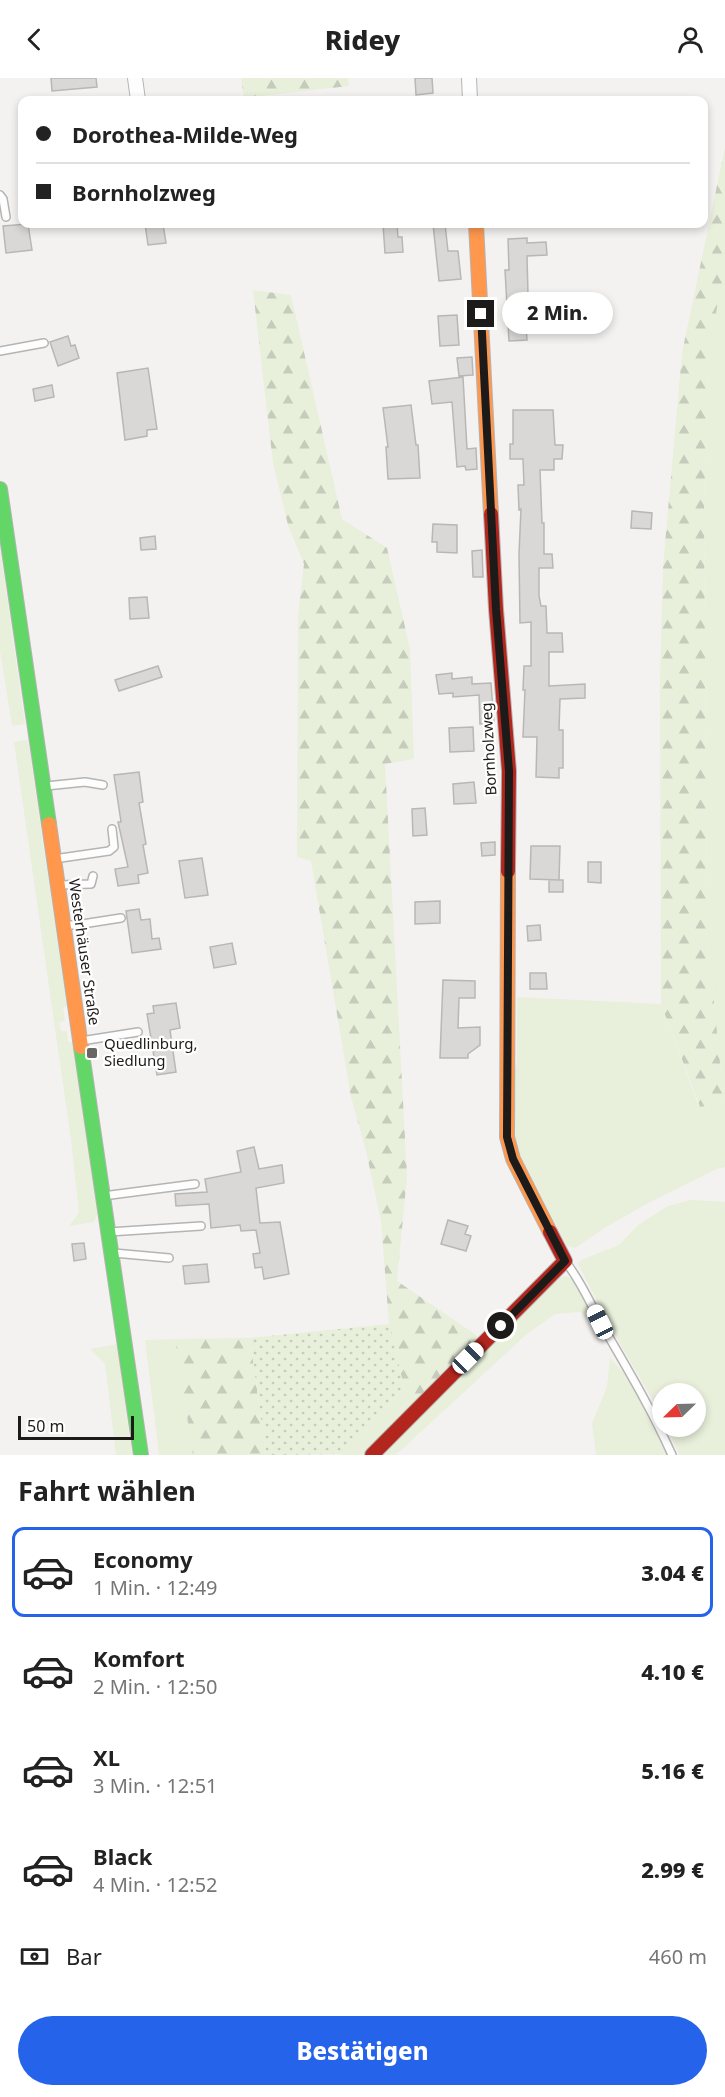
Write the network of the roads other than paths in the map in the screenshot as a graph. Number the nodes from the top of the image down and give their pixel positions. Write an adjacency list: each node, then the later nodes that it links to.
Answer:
1 (135, 78): 3 (street)
2 (469, 78): 4 (street)
3 (137, 96)
4 (470, 96)
5 (0, 195): 6 (lane)
6 (6, 217)
7 (476, 228): 27 (street, Bornholzweg)
8 (44, 343): 9 (lane)
9 (0, 351)
10 (0, 489): 12 (street, Westerhäuser Straße)
11 (103, 785): 12 (lane)
12 (43, 786): 14 (street, Westerhäuser Straße)
13 (112, 829): 14 (lane)
14 (54, 859): 16 (street, Westerhäuser Straße)
15 (93, 876): 16 (lane)
16 (58, 885): 18 (street, Westerhäuser Straße)
17 (121, 918): 18 (lane)
18 (64, 925): 20 (street, Westerhäuser Straße)
19 (138, 1032): 20 (lane)
20 (81, 1041): 22 (street, Westerhäuser Straße)
21 (195, 1184): 22 (lane)
22 (103, 1196): 24 (street, Westerhäuser Straße)
23 (201, 1226): 24 (lane)
24 (109, 1232): 25 (street, Westerhäuser Straße)
25 (112, 1253): 26 (lane); 28 (street, Westerhäuser Straße)
26 (169, 1258)
27 (565, 1261): 29 (street); 30 (lane)
28 (141, 1455)
29 (372, 1455)
30 (672, 1455)

